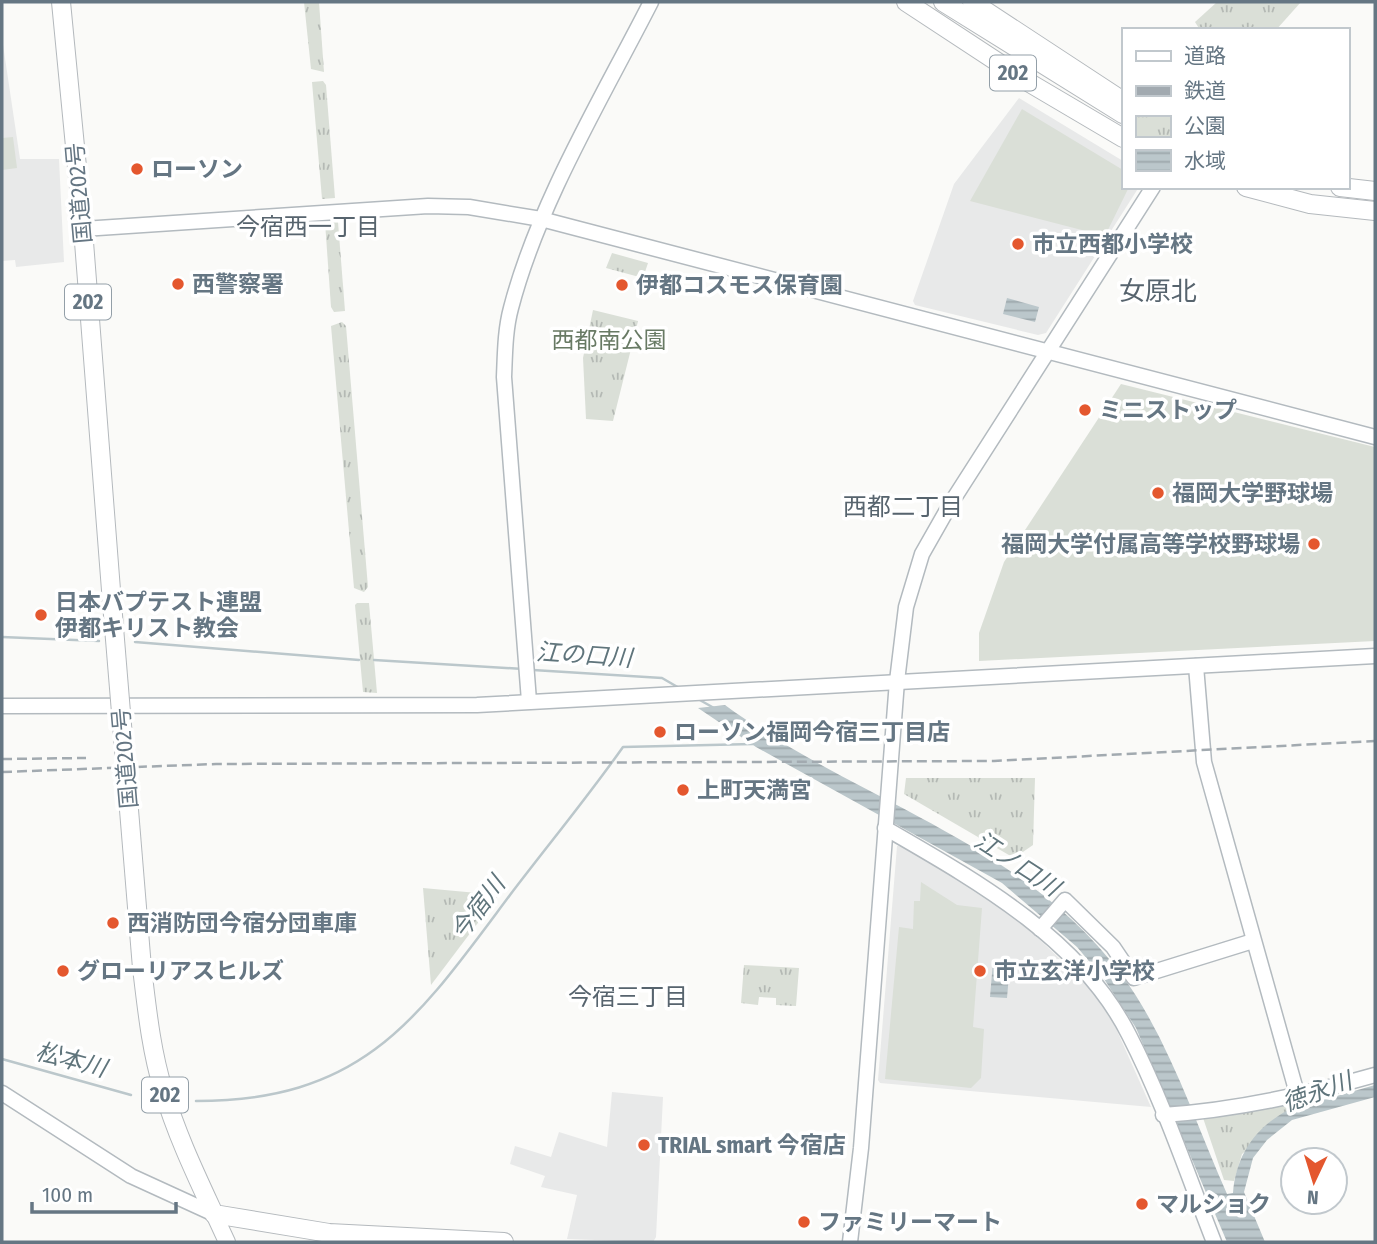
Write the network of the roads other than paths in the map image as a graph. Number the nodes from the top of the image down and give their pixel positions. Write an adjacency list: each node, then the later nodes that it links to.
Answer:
1 (61, 2): 21 (highway, 国道202号 / 202)
2 (651, 2): 20 (street)
3 (906, 2): 10 (highway, 202)
4 (920, 2): 9 (highway)
5 (943, 2): 8 (highway)
6 (972, 2): 7 (highway, 202)
7 (1122, 100)
8 (1122, 113)
9 (1122, 129)
10 (1122, 137)
11 (1349, 177): 12 (highway)
12 (1375, 180)
13 (1349, 188): 17 (highway)
14 (1152, 189): 22 (street)
15 (1254, 189): 19 (highway)
16 (1288, 189): 18 (highway)
17 (1375, 191)
18 (1375, 204)
19 (1375, 211)
20 (541, 219): 21 (street); 22 (street); 27 (street)
21 (83, 229): 36 (highway, 国道202号 / 202, bridge)
22 (1045, 351): 23 (street); 26 (street)
23 (1375, 437)
24 (1375, 656): 25 (street)
25 (1196, 666): 26 (street); 31 (street)
26 (897, 681): 27 (street); 29 (street)
27 (529, 701): 28 (street)
28 (2, 706)
29 (886, 828): 30 (street); 39 (street)
30 (1040, 929): 31 (street); 35 (street)
31 (1253, 941): 34 (street)
32 (1375, 1074): 34 (street)
33 (2, 1093): 36 (street)
34 (1297, 1097): 35 (street)
35 (1163, 1115): 40 (street)
36 (214, 1214): 37 (main road); 38 (highway)
37 (228, 1242)
38 (504, 1242)
39 (850, 1242)
40 (1214, 1242)

